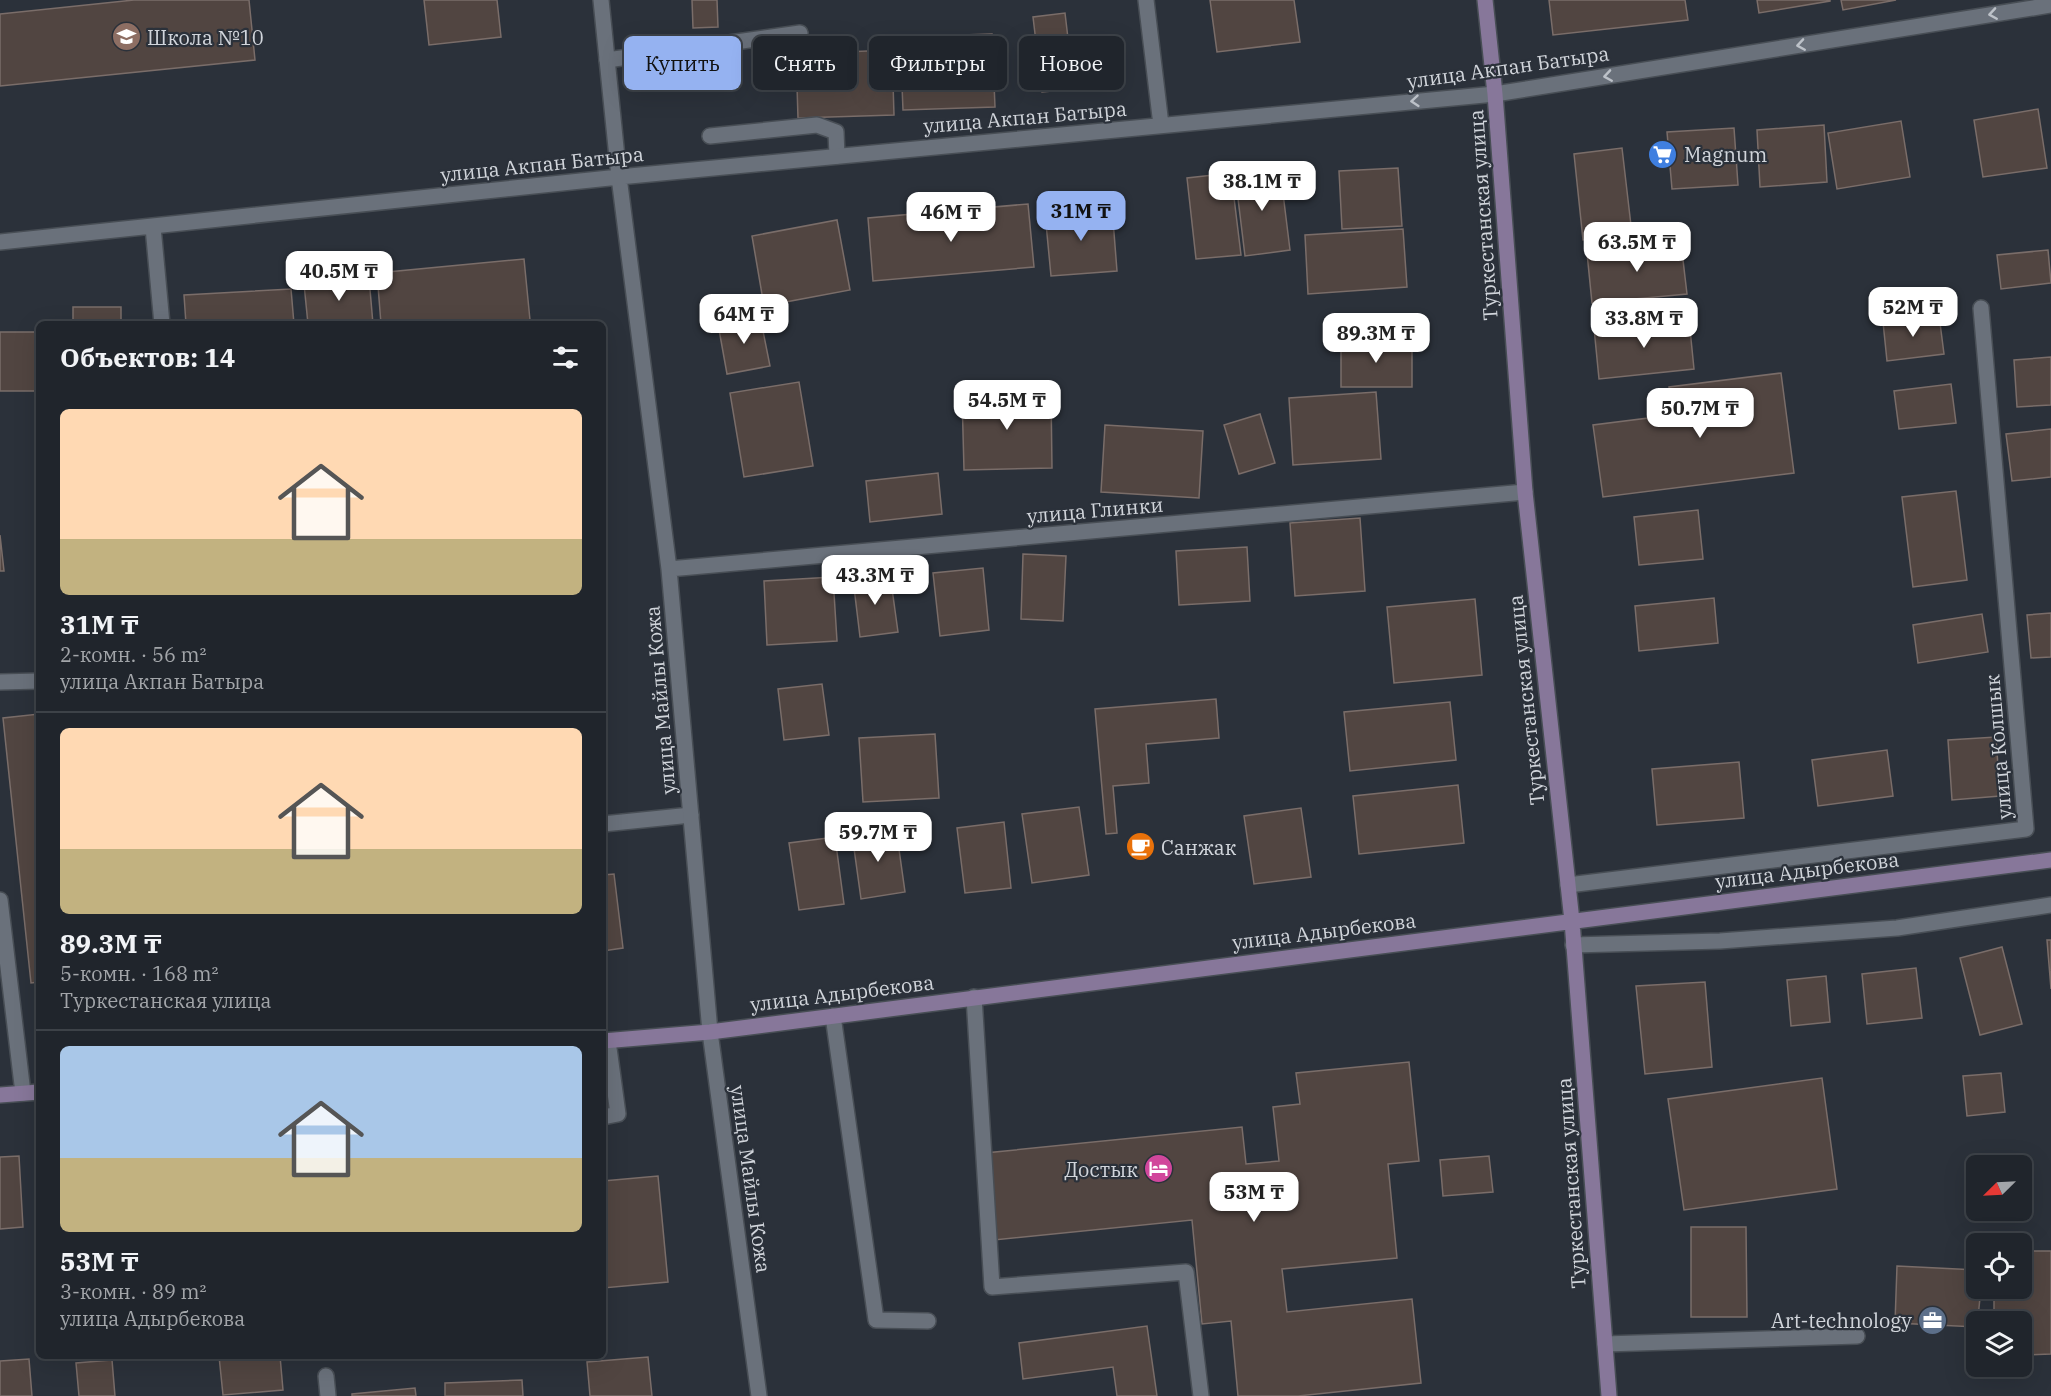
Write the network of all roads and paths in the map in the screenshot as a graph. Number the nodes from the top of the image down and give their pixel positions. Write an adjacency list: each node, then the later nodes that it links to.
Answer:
1 (601, 0): 6 (street, улица Майлы Кожа)
2 (1146, 0): 8 (street)
3 (1485, 0): 7 (main road, Туркестанская улица)
4 (2051, 5): 7 (street, улица Акпан Батыра, one-way to 7)
5 (801, 33): 6 (street)
6 (607, 60): 11 (street, улица Майлы Кожа)
7 (1495, 94): 8 (street, улица Акпан Батыра, one-way to 8); 16 (main road, Туркестанская улица)
8 (1161, 125): 10 (street, улица Акпан Батыра)
9 (710, 136): 10 (street)
10 (837, 156): 11 (street, улица Акпан Батыра)
11 (620, 177): 12 (street, улица Акпан Батыра); 17 (street, улица Майлы Кожа)
12 (153, 227): 13 (street, улица Акпан Батыра); 15 (street)
13 (0, 242)
14 (1981, 308): 23 (street, улица Колшык)
15 (162, 321)
16 (1525, 492): 17 (street, улица Глинки); 23 (main road, Туркестанская улица)
17 (669, 569): 20 (street, улица Майлы Кожа)
18 (36, 681): 19 (street)
19 (0, 682)
20 (691, 815): 21 (street); 30 (street, улица Майлы Кожа)
21 (606, 824)
22 (2051, 860): 26 (main road, улица Адырбекова)
23 (1568, 885): 26 (main road, Туркестанская улица)
24 (0, 900): 33 (street)
25 (2051, 905): 27 (street)
26 (1572, 921): 27 (main road, Туркестанская улица); 28 (main road, улица Адырбекова)
27 (1573, 945): 38 (main road, Туркестанская улица)
28 (974, 997): 29 (main road, улица Адырбекова); 42 (street)
29 (833, 1016): 30 (main road, улица Адырбекова); 36 (street)
30 (710, 1032): 31 (main road, улица Адырбекова); 41 (street, улица Майлы Кожа)
31 (606, 1041): 35 (street)
32 (36, 1092): 33 (main road)
33 (23, 1093): 34 (main road)
34 (0, 1095)
35 (606, 1116)
36 (928, 1321)
37 (1857, 1336): 38 (street)
38 (1605, 1344): 43 (main road, Туркестанская улица)
39 (326, 1376): 40 (street)
40 (328, 1396)
41 (759, 1396)
42 (1201, 1396)
43 (1609, 1396)

